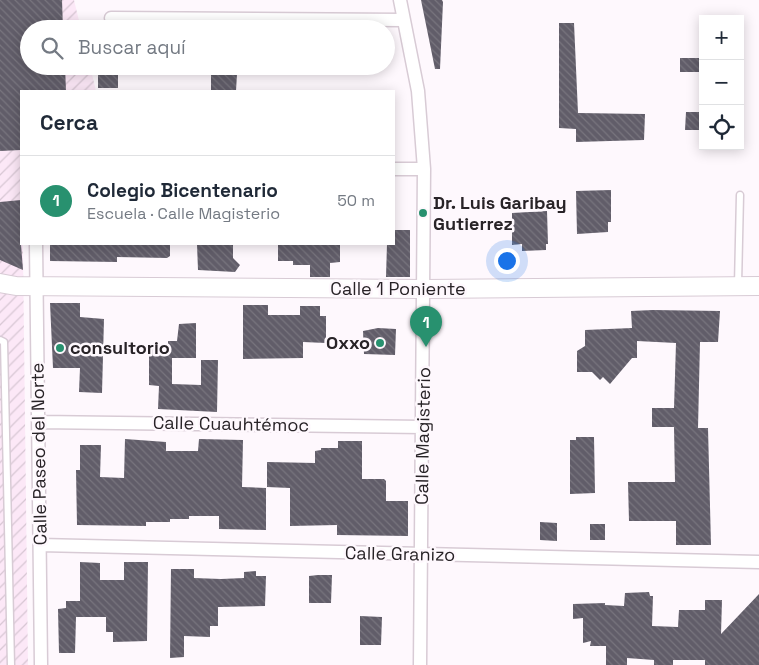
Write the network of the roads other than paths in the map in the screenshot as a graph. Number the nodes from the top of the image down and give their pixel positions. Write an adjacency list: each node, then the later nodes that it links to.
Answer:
1 (400, 0): 3 (street, Calle Magisterio)
2 (111, 18): 3 (street)
3 (404, 20): 5 (street, Calle Magisterio)
4 (395, 169): 5 (street)
5 (424, 169): 12 (street, Calle Magisterio)
6 (740, 195): 10 (lane)
7 (36, 245): 9 (street, Calle Paseo del Norte)
8 (0, 283): 9 (main road, Calle 1 Poniente)
9 (37, 286): 12 (main road, Calle 1 Poniente); 14 (street, Calle Paseo del Norte)
10 (738, 286): 11 (main road, Calle 1 Poniente); 12 (main road, Calle 1 Poniente)
11 (759, 286)
12 (425, 289): 15 (street, Calle Magisterio)
13 (0, 340): 19 (lane)
14 (39, 422): 15 (street, Calle Cuauhtémoc); 16 (street, Calle Paseo del Norte)
15 (423, 427): 17 (street, Calle Magisterio)
16 (40, 544): 17 (street, Calle Granizo); 20 (street, Calle Paseo del Norte)
17 (422, 554): 18 (street, Calle Granizo); 21 (street, Calle Magisterio)
18 (759, 562)
19 (11, 665)
20 (41, 665)
21 (420, 665)

